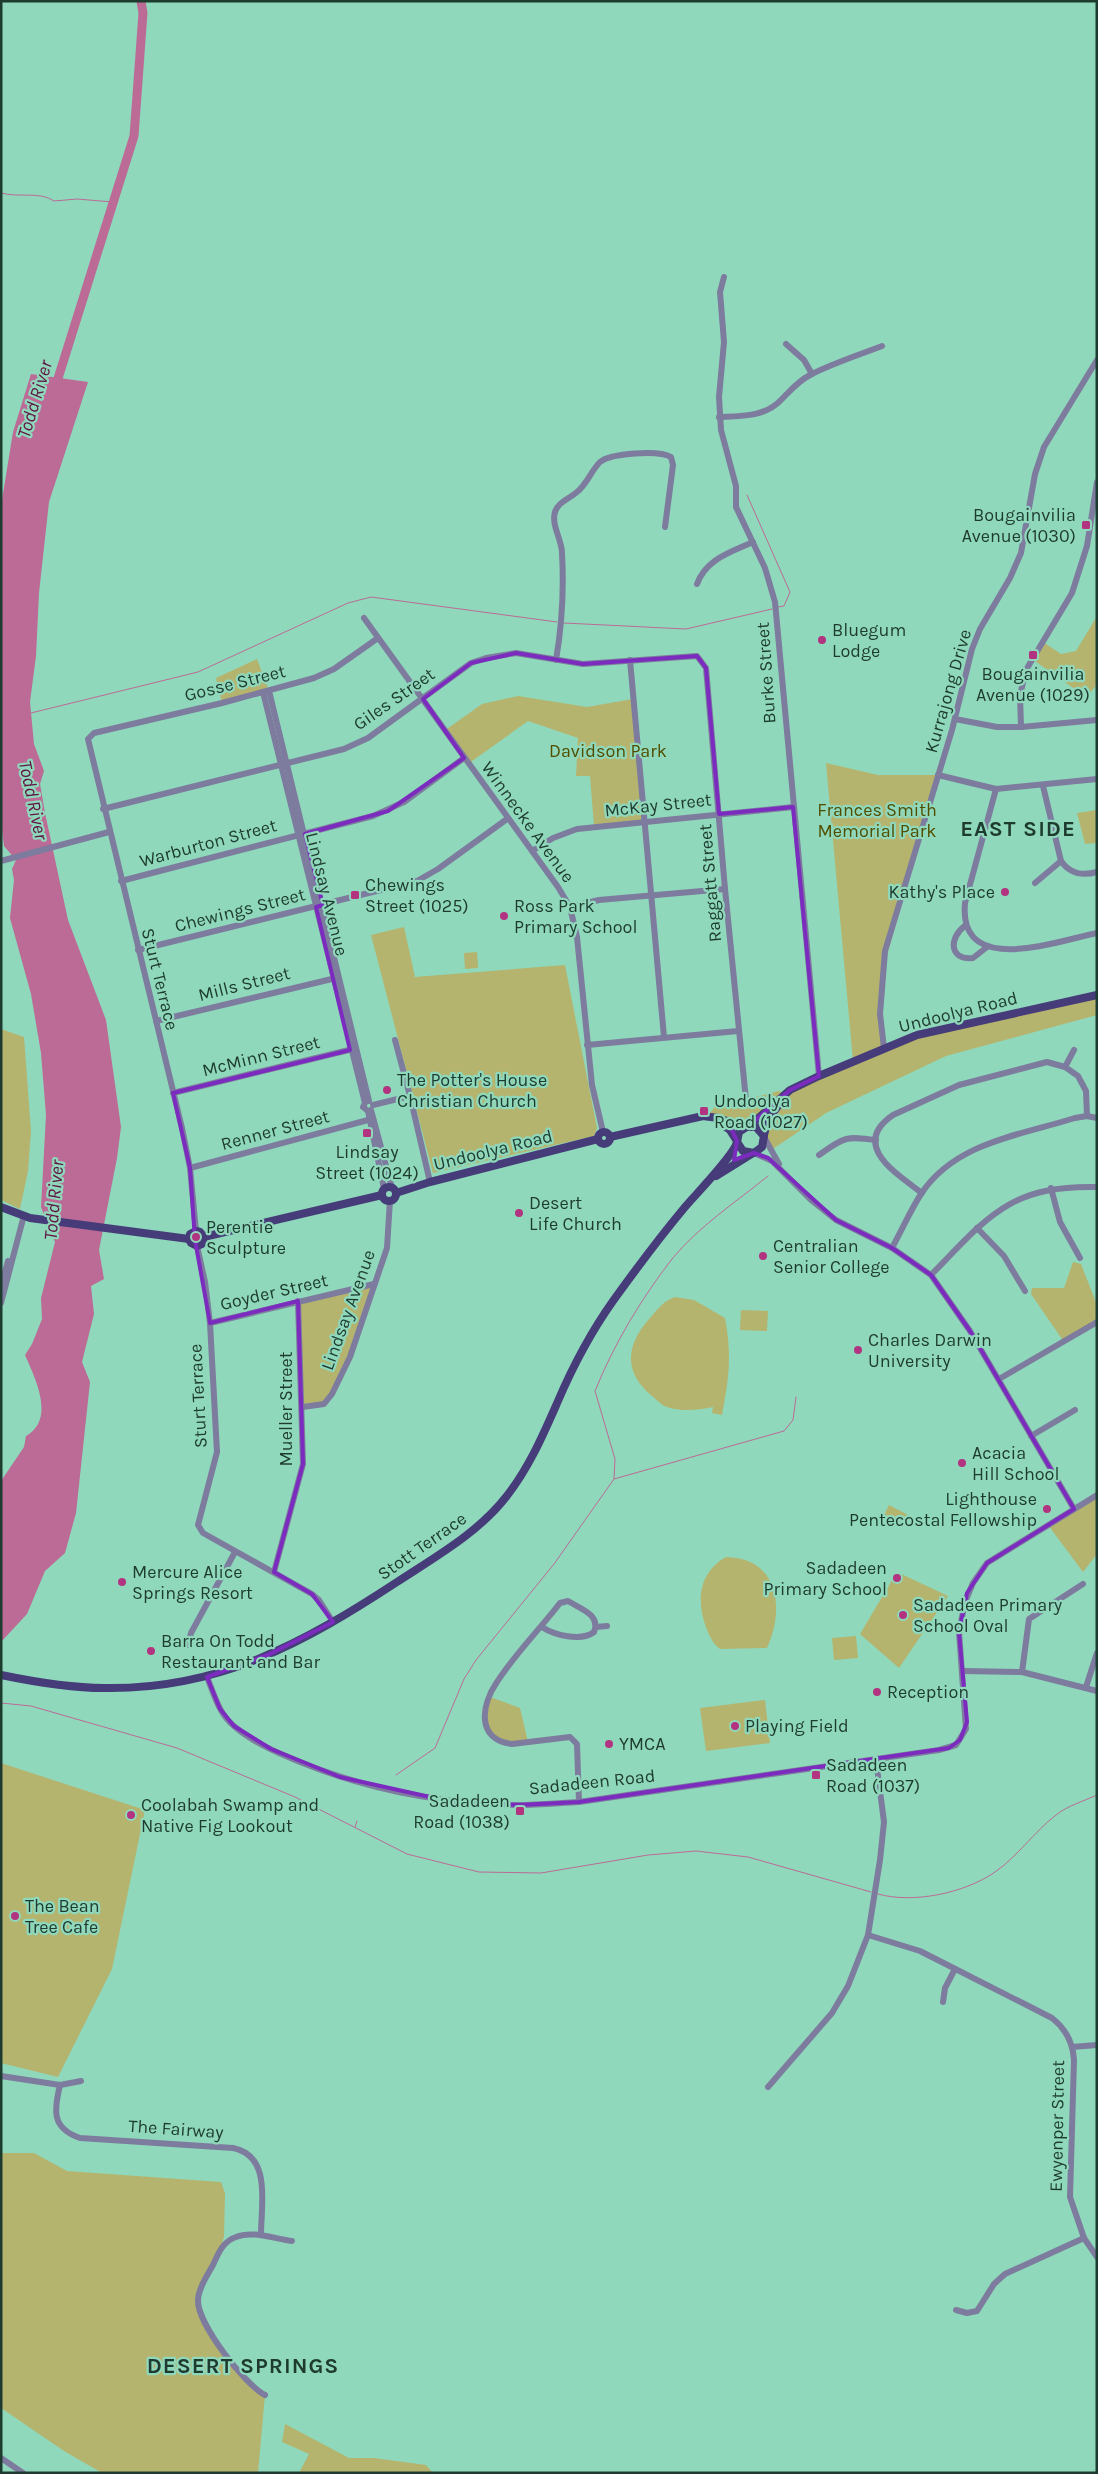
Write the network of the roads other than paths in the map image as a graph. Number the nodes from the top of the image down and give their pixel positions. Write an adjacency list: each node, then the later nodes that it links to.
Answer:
1 (724, 277): 6 (street, Burke Street)
2 (786, 344): 5 (street)
3 (882, 346): 5 (street)
4 (1097, 361): 19 (street, Kurrajong Drive)
5 (812, 374): 6 (street)
6 (719, 417): 10 (street, Burke Street)
7 (1097, 482): 8 (street)
8 (1094, 503): 21 (street)
9 (665, 527): 15 (street)
10 (753, 542): 11 (street); 29 (street, Burke Street)
11 (697, 584)
12 (364, 618): 13 (street, Winnecke Avenue)
13 (378, 638): 17 (street, Gosse Street); 18 (street, Winnecke Avenue)
14 (702, 659): 16 (street, Giles Street); 31 (street, Raggatt Street)
15 (556, 660): 16 (street, Giles Street); 18 (street, Giles Street)
16 (630, 660): 33 (street)
17 (266, 692): 22 (street, Gosse Street); 24 (street, Lindsay Avenue)
18 (423, 699): 23 (street, Winnecke Avenue); 24 (street, Giles Street)
19 (954, 719): 21 (street); 25 (street, Kurrajong Drive)
20 (1097, 720): 21 (street)
21 (1021, 727)
22 (90, 735): 30 (street, Sturt Terrace)
23 (464, 758): 32 (street, Winnecke Avenue); 35 (street, Warburton Street)
24 (283, 764): 30 (street, Giles Street); 35 (street, Lindsay Avenue)
25 (938, 775): 28 (street); 57 (street, Kurrajong Drive)
26 (1097, 779): 27 (street)
27 (1043, 786): 28 (street); 38 (street)
28 (996, 789): 46 (street)
29 (793, 807): 31 (street, McKay Street); 61 (street, Burke Street)
30 (103, 809): 34 (street, Sturt Terrace)
31 (718, 814): 33 (street, McKay Street); 42 (street, Raggatt Street)
32 (507, 819): 36 (street, Winnecke Avenue); 44 (street, Chewings Street)
33 (644, 820): 36 (street, McKay Street); 43 (street)
34 (109, 832): 37 (street); 40 (street, Sturt Terrace)
35 (301, 835): 40 (street, Warburton Street); 44 (street, Lindsay Avenue)
36 (532, 851): 45 (street, Winnecke Avenue)
37 (1, 861)
38 (1061, 862): 39 (street); 41 (street)
39 (1097, 872)
40 (121, 881): 49 (street, Sturt Terrace)
41 (1035, 883)
42 (725, 889): 43 (street); 53 (street, Raggatt Street)
43 (651, 896): 45 (street); 54 (street)
44 (319, 906): 49 (street, Chewings Street); 50 (street, Lindsay Avenue)
45 (570, 907): 56 (street, Winnecke Avenue)
46 (966, 925): 48 (street); 48 (street)
47 (1097, 933): 48 (street)
48 (987, 947)
49 (138, 950): 52 (street, Sturt Terrace)
50 (336, 978): 52 (street, Mills Street); 58 (street, Lindsay Avenue)
51 (1097, 995): 57 (main road, Undoolya Road)
52 (156, 1021): 63 (street, Sturt Terrace)
53 (738, 1031): 54 (street); 65 (street, Raggatt Street)
54 (664, 1037): 56 (street)
55 (395, 1040): 64 (street)
56 (587, 1045): 72 (street, Winnecke Avenue)
57 (884, 1048): 61 (main road, Undoolya Road)
58 (353, 1049): 63 (street, McMinn Street); 66 (street, Lindsay Avenue)
59 (1074, 1050): 60 (street)
60 (1065, 1067): 67 (street); 74 (street)
61 (819, 1076): 62 (main road, Undoolya Road)
62 (804, 1083): 71 (main road, Undoolya Road); 73 (main road, Undoolya Road)
63 (173, 1092): 78 (street, Sturt Terrace)
64 (410, 1096): 66 (street); 80 (street)
65 (749, 1104)
66 (369, 1106): 70 (street, Lindsay Avenue); 84 (street, Lindsay Avenue)
67 (1087, 1116): 68 (street); 85 (street)
68 (1097, 1118)
69 (690, 1119): 71 (main road); 72 (main road, Undoolya Road); 75 (main road)
70 (368, 1120): 78 (street, Renner Street); 84 (street, Lindsay Avenue)
71 (745, 1127): 73 (main road); 75 (main road, Undoolya Road)
72 (600, 1136): 80 (main road, Undoolya Road)
73 (764, 1137): 76 (main road, Undoolya Road); 79 (street)
74 (876, 1140): 77 (street); 85 (street)
75 (737, 1142): 76 (main road); 83 (main road, Stott Terrace)
76 (754, 1153): 79 (street); 83 (main road, Stott Terrace)
77 (820, 1155)
78 (190, 1168): 91 (street, Sturt Terrace)
79 (789, 1177): 95 (street)
80 (430, 1182): 84 (main road, Undoolya Road)
81 (1097, 1186): 82 (street)
82 (1051, 1188): 90 (street); 96 (street)
83 (699, 1190): 114 (main road, Stott Terrace)
84 (388, 1191): 86 (main road); 92 (main road, Undoolya Road)
85 (922, 1193): 95 (street)
86 (390, 1200): 98 (street, Lindsay Avenue)
87 (1, 1207): 89 (main road)
88 (1, 1212): 89 (main road)
89 (24, 1218): 93 (main road); 99 (street); 102 (street)
90 (977, 1228): 97 (street); 100 (street)
91 (196, 1231): 92 (main road); 93 (main road)
92 (204, 1237): 94 (main road)
93 (189, 1239): 94 (main road)
94 (198, 1246): 104 (street, Sturt Terrace)
95 (892, 1248): 97 (street)
96 (1080, 1258)
97 (931, 1275): 105 (street)
98 (374, 1284): 101 (street, Goyder Street); 106 (street, Lindsay Avenue)
99 (1, 1286)
100 (1025, 1291)
101 (298, 1301): 104 (street, Goyder Street); 106 (street, Mueller Street)
102 (1, 1303)
103 (1097, 1322): 105 (street)
104 (210, 1323): 111 (street, Sturt Terrace)
105 (999, 1379): 108 (street)
106 (303, 1407): 112 (street, Mueller Street)
107 (1075, 1410): 108 (street)
108 (1031, 1436): 110 (street)
109 (1097, 1495): 110 (street)
110 (1074, 1509): 120 (street)
111 (235, 1552): 112 (street, Sturt Terrace); 118 (street)
112 (274, 1572): 114 (street, Sturt Terrace)
113 (1083, 1584): 121 (street)
114 (333, 1622): 123 (main road, Stott Terrace)
115 (607, 1626): 117 (street)
116 (542, 1627): 117 (street); 117 (street); 127 (street)
117 (596, 1627)
118 (188, 1645)
119 (1097, 1653): 124 (street)
120 (963, 1671): 121 (street); 126 (street, Sadadeen Road)
121 (1022, 1672): 124 (street)
122 (3, 1676): 123 (main road, Stott Terrace)
123 (207, 1677): 127 (street, Sadadeen Road)
124 (1086, 1687): 125 (street)
125 (1097, 1691)
126 (876, 1760): 127 (street, Sadadeen Road); 128 (street)
127 (579, 1802)
128 (868, 1935): 129 (street, Ewyenper Street); 136 (street)
129 (954, 1969): 130 (street); 132 (street, Ewyenper Street)
130 (943, 2002)
131 (1097, 2045): 132 (street)
132 (1072, 2047): 138 (street, Ewyenper Street)
133 (1, 2076): 135 (street)
134 (81, 2081): 135 (street)
135 (60, 2085): 137 (street, The Fairway)
136 (768, 2087)
137 (261, 2235): 139 (street); 142 (street)
138 (1084, 2238): 140 (street, Ewyenper Street); 141 (street)
139 (292, 2241)
140 (1097, 2257)
141 (956, 2310)
142 (265, 2395)
143 (1, 2458): 144 (street)
144 (22, 2473)

